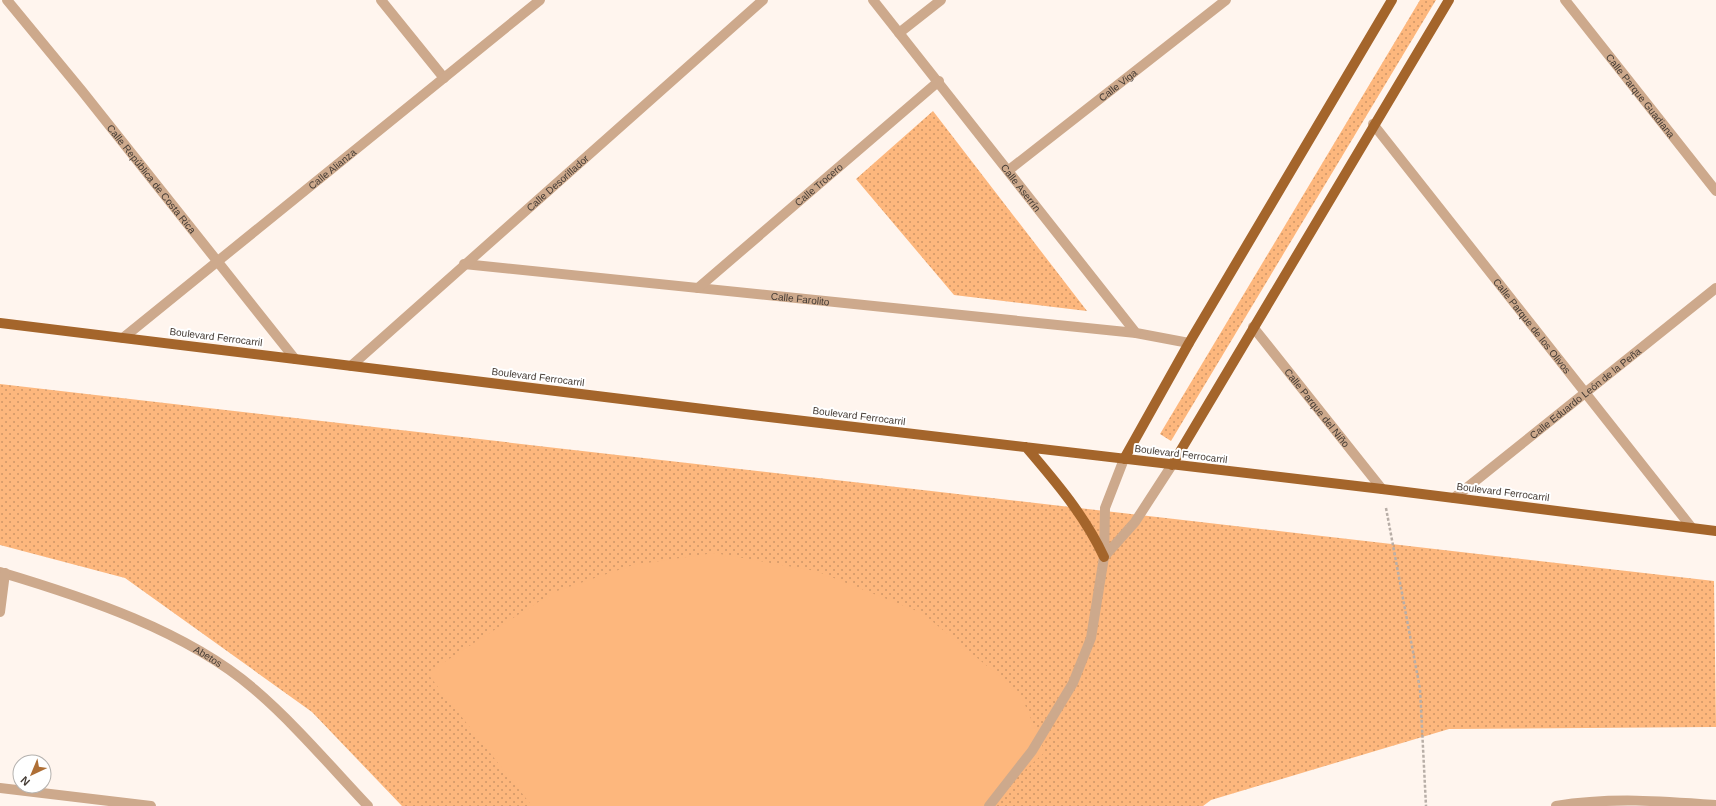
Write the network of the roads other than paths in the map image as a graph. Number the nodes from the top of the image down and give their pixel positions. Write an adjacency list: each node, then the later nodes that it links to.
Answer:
1 (7, 0): 17 (street, Calle República de Costa Rica)
2 (381, 0): 12 (street)
3 (540, 0): 12 (street, Calle Alianza)
4 (762, 0): 18 (street, Calle Desorillador)
5 (873, 0): 11 (street, Calle Aserrín)
6 (941, 0): 11 (street)
7 (1226, 0): 15 (street, Calle Viga)
8 (1392, 0): 25 (main road)
9 (1449, 0): 14 (main road)
10 (1565, 0): 16 (street, Calle Parque Guadiana)
11 (899, 33): 13 (street, Calle Aserrín)
12 (444, 78): 17 (street, Calle Alianza)
13 (939, 81): 15 (street, Calle Aserrín); 19 (street, Calle Trocero)
14 (1373, 124): 22 (main road); 28 (street, Calle Parque de los Olivos)
15 (1009, 170): 23 (street, Calle Aserrín)
16 (1716, 191)
17 (218, 262): 24 (street, Calle Alianza); 26 (street, Calle República de Costa Rica)
18 (464, 264): 19 (street, Calle Farolito); 27 (street, Calle Desorillador)
19 (698, 288): 23 (street, Calle Farolito)
20 (1716, 288): 28 (street, Calle Eduardo León de la Peña)
21 (0, 323): 24 (main road, Boulevard Ferrocarril)
22 (1253, 327): 31 (main road); 32 (street, Calle Parque del Niño)
23 (1136, 333): 25 (street)
24 (123, 338): 26 (main road, Boulevard Ferrocarril)
25 (1189, 343): 30 (main road)
26 (295, 359): 27 (main road, Boulevard Ferrocarril)
27 (351, 366): 29 (main road, Boulevard Ferrocarril)
28 (1585, 393): 33 (street, Calle Eduardo León de la Peña); 34 (street, Calle Parque de los Olivos)
29 (1026, 447): 30 (main road, Boulevard Ferrocarril); 36 (main road)
30 (1124, 459): 31 (main road, Boulevard Ferrocarril); 36 (street)
31 (1172, 465): 32 (main road, Boulevard Ferrocarril); 36 (street)
32 (1382, 489): 33 (main road, Boulevard Ferrocarril)
33 (1454, 498): 34 (main road, Boulevard Ferrocarril)
34 (1692, 528): 35 (main road, Boulevard Ferrocarril)
35 (1716, 531)
36 (1104, 557): 43 (street)
37 (2, 573): 38 (street); 42 (street, Abetos)
38 (0, 612)
39 (0, 788): 41 (street)
40 (1716, 805): 44 (street)
41 (151, 806)
42 (368, 806)
43 (989, 806)
44 (1556, 806)

